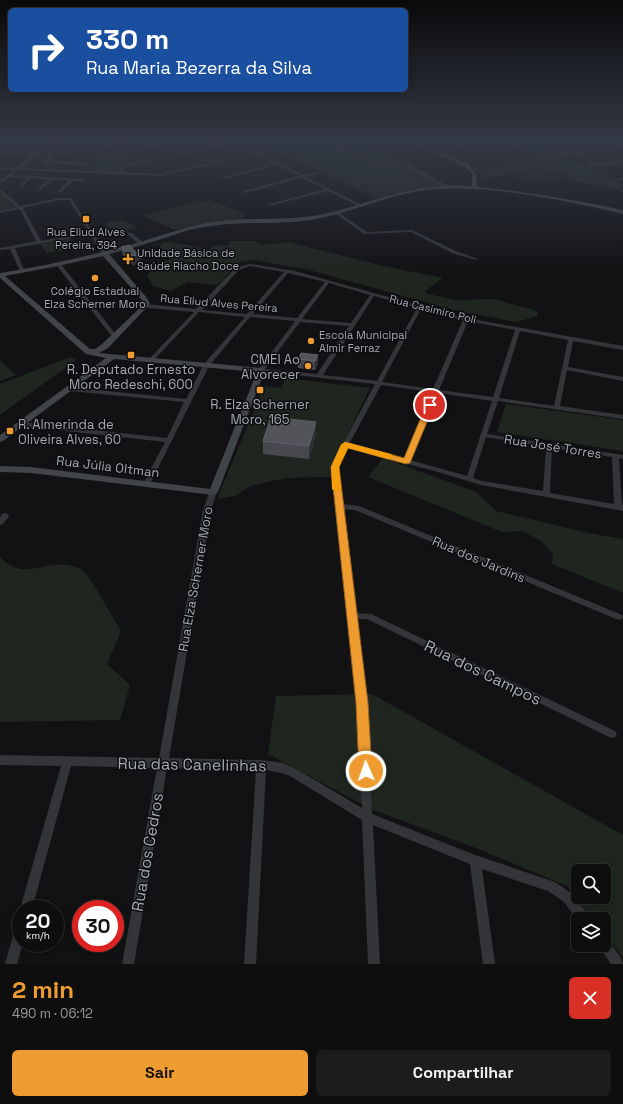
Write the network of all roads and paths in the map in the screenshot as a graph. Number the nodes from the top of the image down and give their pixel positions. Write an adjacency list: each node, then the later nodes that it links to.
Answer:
1 (66, 186): 9 (street)
2 (266, 186): 10 (street)
3 (322, 186): 7 (street)
4 (444, 186): 5 (street)
5 (448, 188): 6 (street); 12 (street)
6 (475, 188): 15 (street)
7 (328, 189): 11 (street); 12 (street)
8 (0, 190): 13 (street)
9 (60, 192)
10 (244, 192)
11 (270, 206)
12 (362, 206): 16 (street)
13 (21, 208): 14 (street); 17 (street, Rua Eliud Alves Pereira); 19 (street)
14 (0, 212)
15 (623, 212)
16 (337, 213): 20 (street); 24 (street)
17 (92, 233): 19 (street); 23 (street, Rua Eliud Alves Pereira)
18 (130, 234): 20 (street)
19 (39, 242): 21 (street)
20 (142, 244): 23 (street)
21 (12, 247): 22 (street); 27 (street)
22 (0, 249)
23 (105, 254): 25 (street); 31 (street, Rua Eliud Alves Pereira)
24 (476, 259)
25 (59, 265): 27 (street); 39 (street)
26 (287, 271): 29 (street, Rua Casimiro Poli); 33 (street, Rua Casimiro Poli); 34 (street)
27 (23, 272): 28 (street)
28 (0, 275): 43 (street)
29 (328, 281): 30 (street, Rua Casimiro Poli); 36 (street, Rua Elza Scherner Moro)
30 (373, 294): 32 (street, Rua Casimiro Poli); 37 (street)
31 (147, 306): 33 (street, Rua Eliud Alves Pereira); 39 (street)
32 (420, 307): 35 (street, Rua Casimiro Poli); 51 (street)
33 (197, 311): 34 (street, Rua Eliud Alves Pereira); 45 (street)
34 (248, 316): 36 (street, Rua Eliud Alves Pereira); 46 (street)
35 (466, 319): 38 (street, Rua Casimiro Poli); 53 (street)
36 (299, 320): 37 (street, Rua Eliud Alves Pereira); 48 (street, Rua Elza Scherner Moro)
37 (352, 325): 49 (street)
38 (518, 328): 40 (street, Rua Casimiro Poli); 54 (street)
39 (115, 337): 41 (street)
40 (570, 338): 42 (street, Rua Casimiro Poli); 47 (street)
41 (105, 346): 43 (street); 44 (street)
42 (623, 348)
43 (85, 349): 44 (street)
44 (114, 356): 45 (street); 52 (street)
45 (151, 360): 46 (street)
46 (206, 365): 48 (street); 55 (street)
47 (564, 368): 50 (street); 56 (street)
48 (261, 370): 49 (street); 70 (street, Rua Elza Scherner Moro)
49 (319, 376): 51 (street)
50 (623, 379)
51 (378, 383): 53 (street); 62 (street)
52 (68, 389): 55 (street); 58 (street)
53 (436, 391): 54 (street); 66 (street)
54 (495, 399): 56 (street); 59 (street)
55 (188, 401): 61 (street)
56 (556, 408): 57 (street)
57 (623, 417)
58 (21, 424): 60 (street); 61 (street)
59 (484, 435): 63 (street, Rua José Torres); 68 (street)
60 (0, 439)
61 (168, 440): 69 (street)
62 (345, 445): 66 (street); 72 (street)
63 (549, 445): 64 (street, Rua José Torres); 71 (street)
64 (615, 456): 65 (street, Rua José Torres); 73 (street)
65 (623, 457)
66 (406, 461): 68 (street)
67 (0, 469): 69 (street, Rua Júlia Oltman)
68 (469, 480): 71 (street)
69 (147, 484): 70 (street, Rua Júlia Oltman)
70 (213, 492): 79 (street, Rua Elza Scherner Moro)
71 (546, 495): 73 (street)
72 (338, 506): 74 (street); 75 (street, Rua dos Jardins)
73 (621, 507)
74 (352, 616): 76 (street, Rua dos Campos); 81 (street)
75 (619, 617)
76 (612, 734)
77 (0, 760): 78 (street, Rua das Canelinhas)
78 (67, 761): 79 (street, Rua das Canelinhas); 83 (street)
79 (163, 763): 80 (street, Rua das Canelinhas); 88 (street, Rua dos Cedros)
80 (261, 765): 81 (street, Rua das Canelinhas); 89 (street)
81 (368, 818): 82 (street, Rua das Canelinhas); 90 (street)
82 (475, 861): 84 (street, Rua das Canelinhas); 91 (street)
83 (28, 900)
84 (579, 912)
85 (14, 952): 87 (street)
86 (609, 952): 92 (street)
87 (11, 964)
88 (128, 964)
89 (250, 964)
90 (374, 964)
91 (489, 964)
92 (618, 964)

